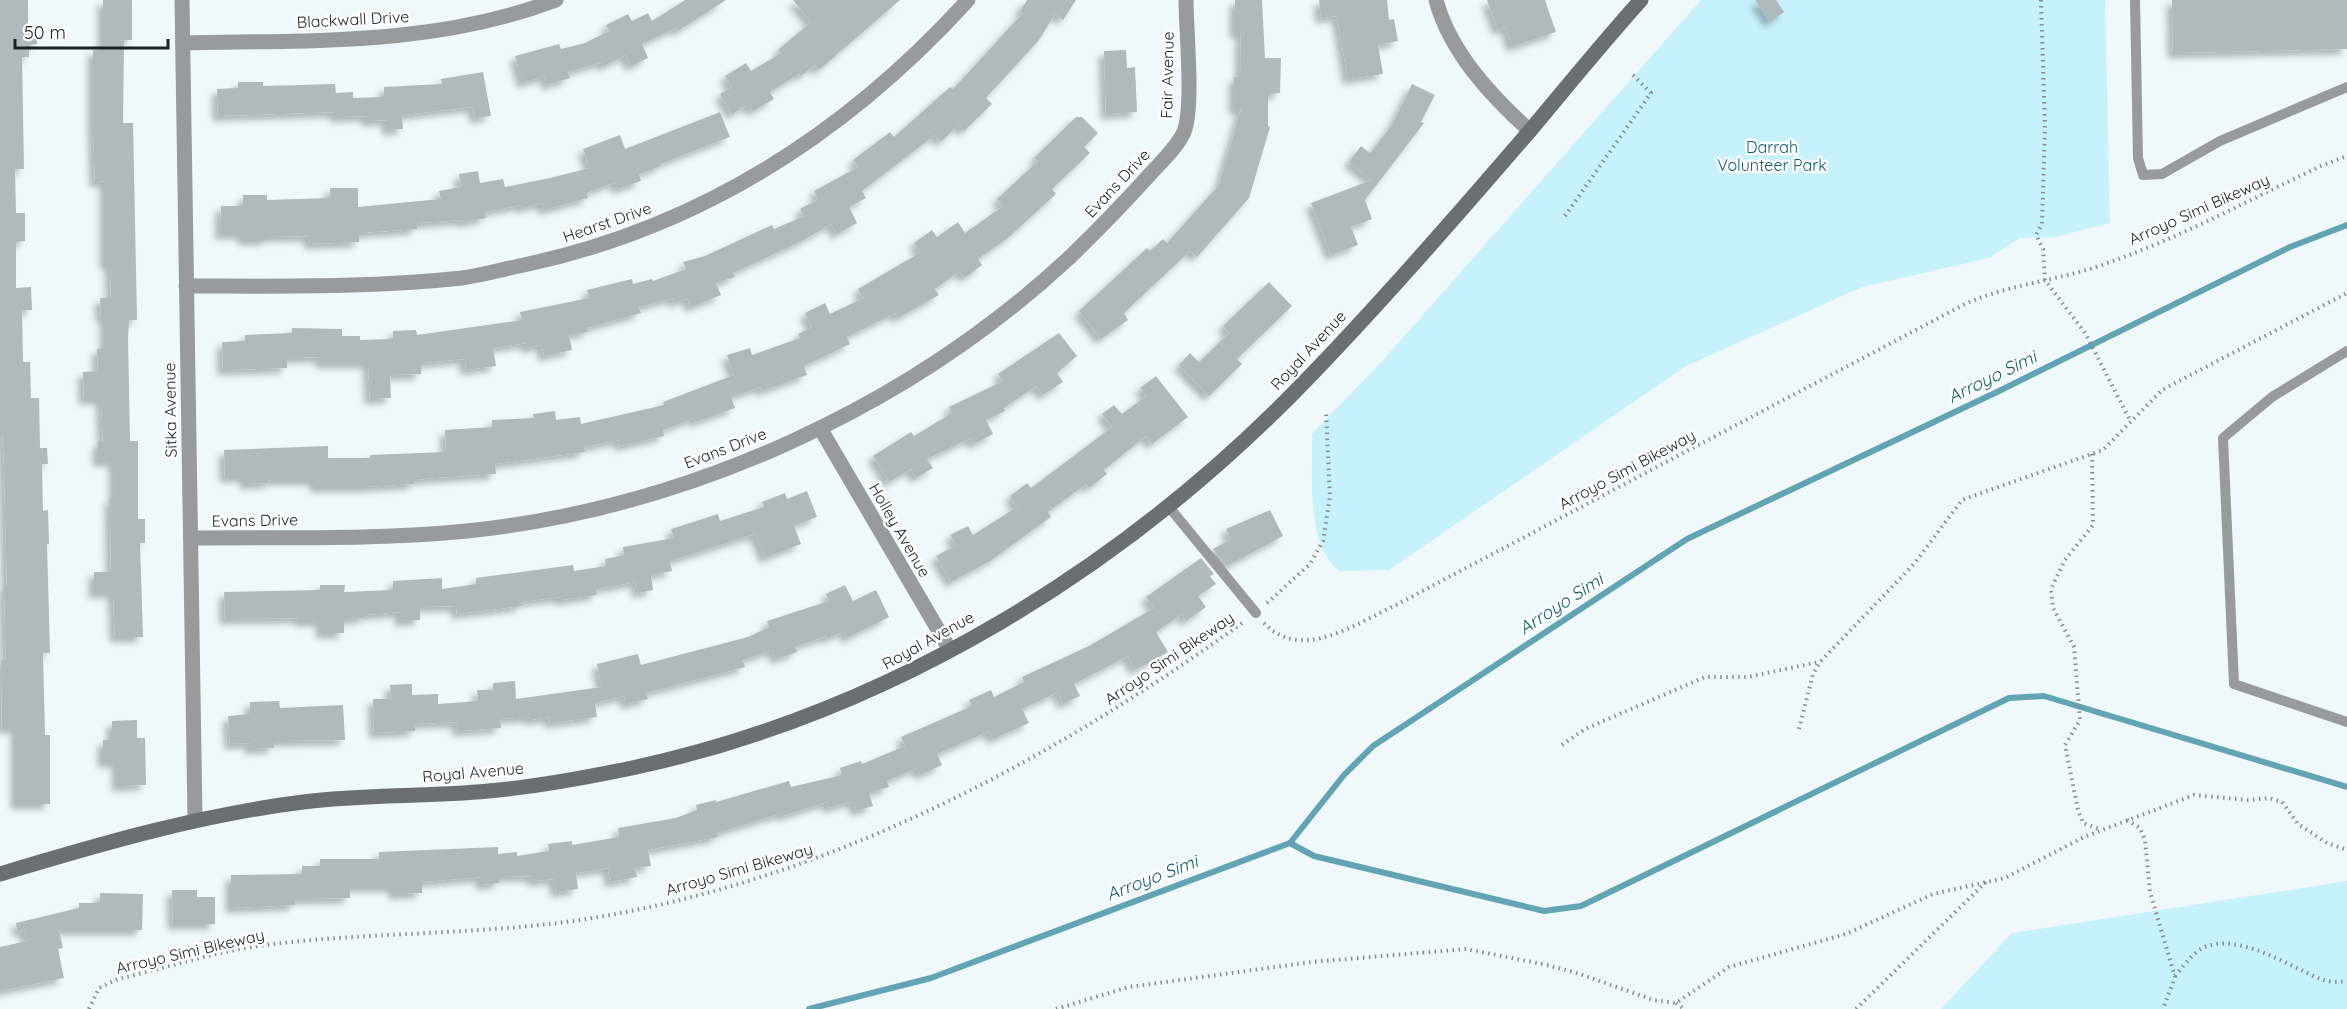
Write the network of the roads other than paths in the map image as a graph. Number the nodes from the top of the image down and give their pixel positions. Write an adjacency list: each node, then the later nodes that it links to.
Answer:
1 (182, 0): 8 (street, Sitka Avenue)
2 (556, 0): 8 (street, Blackwall Drive)
3 (968, 0): 12 (street, Hearst Drive)
4 (1185, 0): 11 (street, Fair Avenue)
5 (1436, 0): 10 (street)
6 (1641, 0): 10 (main road, Royal Avenue)
7 (2135, 0): 9 (lane)
8 (183, 43): 12 (street, Sitka Avenue)
9 (2347, 87)
10 (1530, 131): 15 (main road, Royal Avenue)
11 (1174, 148): 14 (street, Evans Drive)
12 (186, 286): 16 (street, Sitka Avenue)
13 (2347, 351): 19 (lane)
14 (820, 428): 16 (street, Evans Drive); 18 (street, Holley Avenue)
15 (1170, 507): 17 (lane); 18 (main road, Royal Avenue)
16 (191, 538): 20 (street, Sitka Avenue)
17 (1256, 614)
18 (950, 650): 20 (main road, Royal Avenue)
19 (2347, 723)
20 (195, 819): 21 (main road, Royal Avenue)
21 (0, 874)

